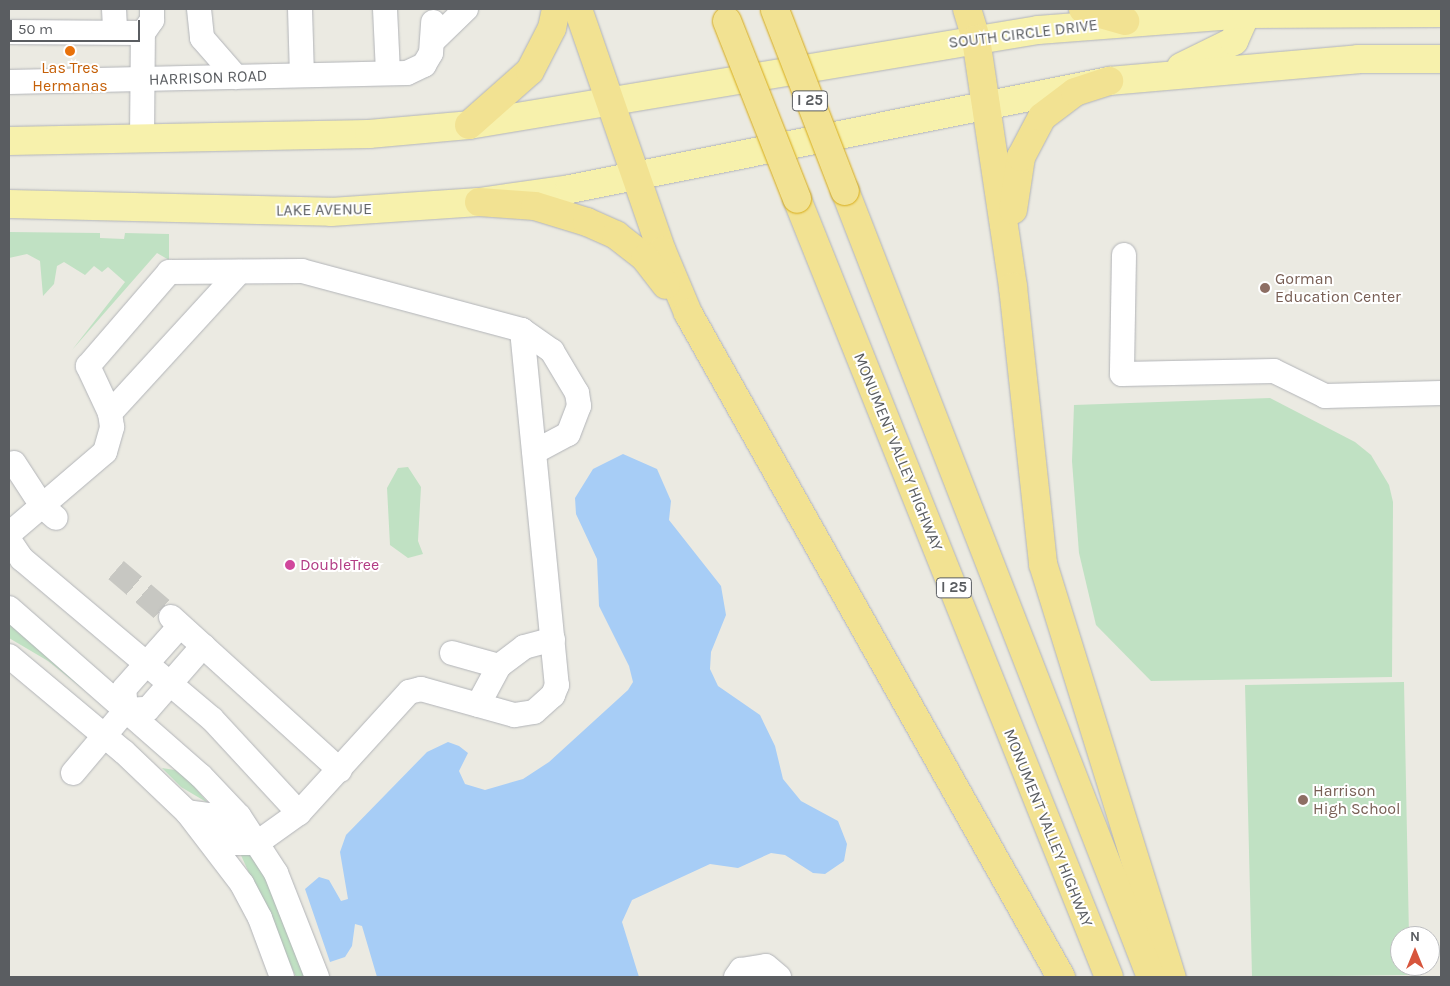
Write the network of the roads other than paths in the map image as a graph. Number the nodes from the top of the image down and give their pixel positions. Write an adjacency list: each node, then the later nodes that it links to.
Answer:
1 (152, 9): 19 (street)
2 (199, 9): 25 (street)
3 (300, 9): 23 (street)
4 (385, 9): 22 (street)
5 (466, 9): 22 (street)
6 (556, 9): 31 (highway)
7 (578, 9): 29 (highway)
8 (966, 9): 20 (highway)
9 (1083, 9): 17 (highway)
10 (774, 10): 71 (highway, I 25, bridge)
11 (1246, 11): 12 (main road, SOUTH CIRCLE DRIVE); 13 (main road, SOUTH CIRCLE DRIVE); 24 (main road)
12 (1287, 11): 14 (main road, SOUTH CIRCLE DRIVE)
13 (1206, 12): 17 (main road, SOUTH CIRCLE DRIVE)
14 (1441, 13)
15 (725, 15): 70 (highway, MONUMENT VALLEY HIGHWAY / I 25, bridge)
16 (115, 20): 18 (street); 19 (street)
17 (1125, 21): 20 (main road, SOUTH CIRCLE DRIVE)
18 (9, 32)
19 (143, 33): 26 (street)
20 (976, 39): 29 (main road, SOUTH CIRCLE DRIVE); 30 (highway)
21 (1441, 58): 24 (main road)
22 (397, 73): 23 (street, HARRISON ROAD)
23 (302, 75): 25 (street, HARRISON ROAD)
24 (1173, 75): 27 (main road)
25 (236, 77): 26 (street, HARRISON ROAD)
26 (142, 80): 28 (street, HARRISON ROAD); 32 (street)
27 (1109, 81): 30 (main road); 39 (highway)
28 (9, 82)
29 (611, 104): 31 (main road); 34 (highway)
30 (987, 106): 34 (main road); 39 (highway)
31 (469, 126): 32 (main road)
32 (142, 138): 33 (main road)
33 (9, 141)
34 (636, 176): 35 (main road, LAKE AVENUE); 40 (highway)
35 (479, 202): 36 (main road, LAKE AVENUE); 40 (highway)
36 (9, 204)
37 (1124, 256): 42 (street)
38 (238, 272): 41 (street); 43 (street); 43 (street)
39 (1013, 287): 72 (highway)
40 (688, 313): 69 (highway)
41 (522, 330): 44 (street); 44 (street)
42 (1441, 393)
43 (110, 413): 46 (street)
44 (534, 452): 50 (street)
45 (17, 460): 46 (street)
46 (49, 512): 47 (street)
47 (9, 534)
48 (9, 540): 54 (street)
49 (9, 608): 58 (street)
50 (553, 639): 55 (street); 57 (street)
51 (203, 646): 54 (street); 56 (street); 60 (street)
52 (452, 653): 55 (street)
53 (9, 656): 59 (street)
54 (146, 664): 56 (street); 58 (street)
55 (499, 666): 57 (street)
56 (170, 684): 58 (street); 63 (street)
57 (478, 705): 60 (street)
58 (126, 710): 59 (street); 64 (street)
59 (107, 738): 61 (street); 62 (street)
60 (340, 770): 63 (street)
61 (73, 774)
62 (187, 812): 64 (street); 65 (street)
63 (299, 813): 64 (street)
64 (257, 843): 66 (street)
65 (282, 977)
66 (317, 977)
67 (736, 977): 68 (street)
68 (779, 977)
69 (1061, 977)
70 (1109, 977)
71 (1151, 977)
72 (1172, 977)

